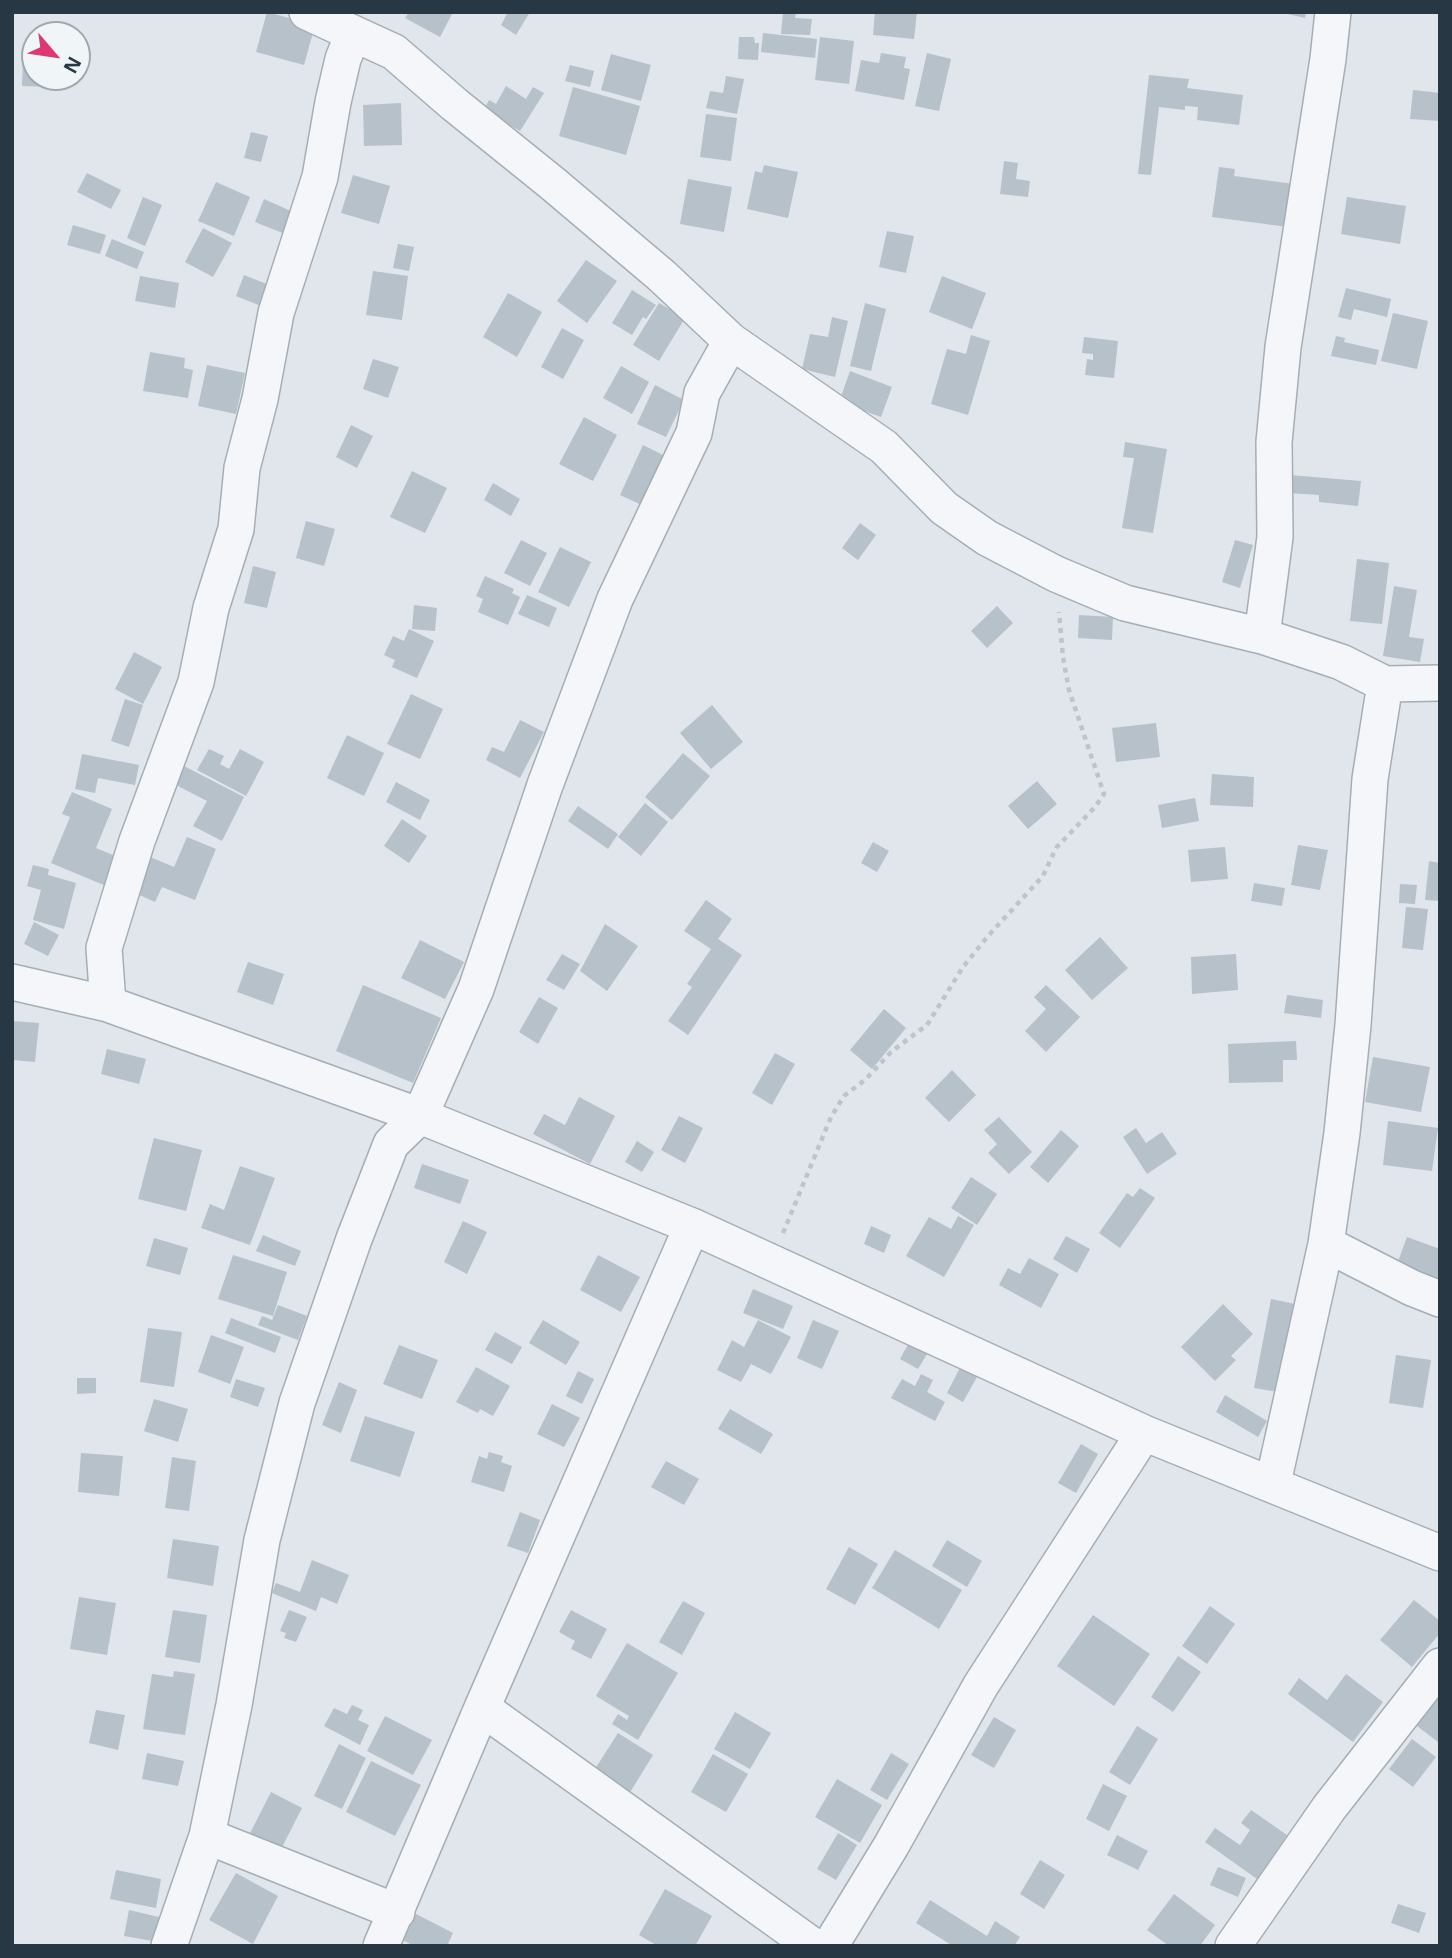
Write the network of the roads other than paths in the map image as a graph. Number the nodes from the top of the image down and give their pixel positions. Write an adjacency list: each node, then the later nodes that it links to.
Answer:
1 (1333, 12): 4 (street)
2 (333, 21): 3 (street); 8 (street)
3 (731, 341): 4 (street); 9 (street)
4 (1262, 636): 5 (street)
5 (1385, 684): 6 (street); 11 (street)
6 (1440, 684)
7 (12, 982): 8 (street)
8 (108, 1004): 9 (street)
9 (420, 1116): 10 (street); 18 (street)
10 (692, 1226): 13 (street); 17 (street)
11 (1326, 1244): 12 (street); 14 (street)
12 (1440, 1299)
13 (1144, 1433): 14 (street); 23 (street)
14 (1273, 1483): 15 (street)
15 (1440, 1553)
16 (1440, 1666): 24 (street)
17 (482, 1708): 19 (street); 22 (street)
18 (207, 1836): 19 (street); 20 (street)
19 (397, 1912): 21 (street)
20 (170, 1946)
21 (381, 1946)
22 (813, 1946)
23 (830, 1946)
24 (1233, 1946)

